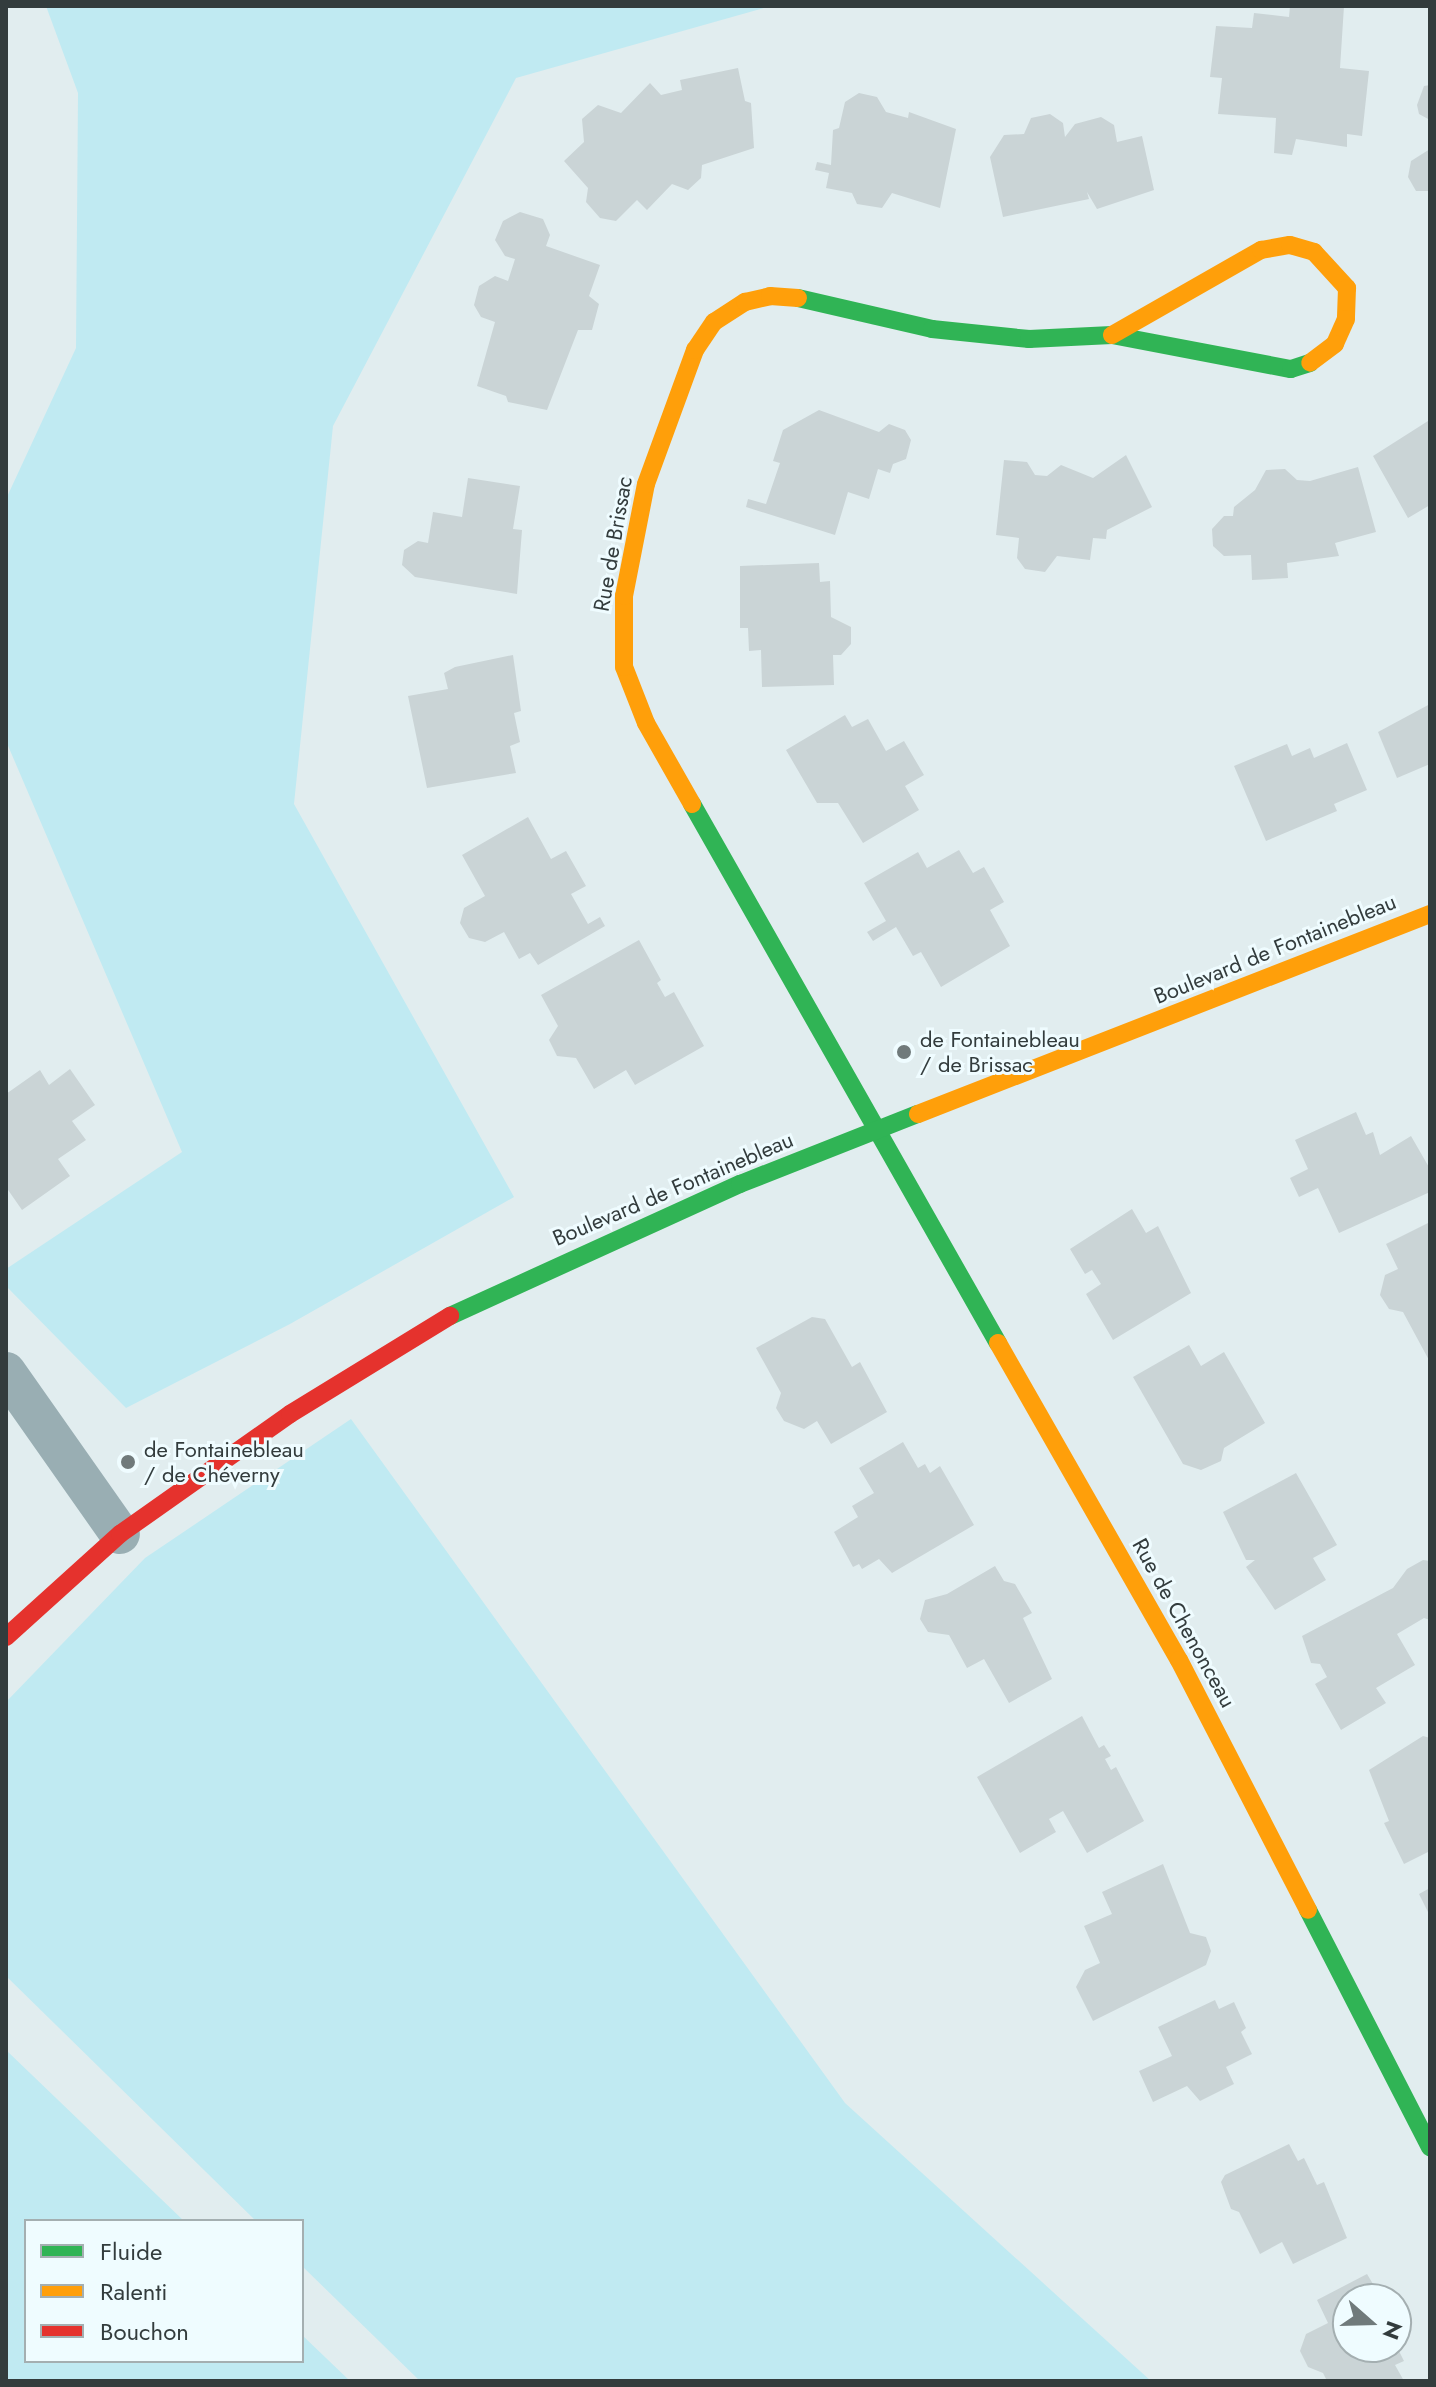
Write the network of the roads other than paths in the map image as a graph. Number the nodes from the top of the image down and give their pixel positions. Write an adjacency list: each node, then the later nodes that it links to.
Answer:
1 (1112, 335): 1 (street, Rue de Brissac); 3 (street, Rue de Brissac)
2 (1430, 914): 3 (street, Boulevard de Fontainebleau)
3 (881, 1131): 5 (street, Boulevard de Fontainebleau); 7 (street, Rue de Chenonceau)
4 (6, 1372): 5 (street)
5 (120, 1534): 6 (street, Boulevard de Fontainebleau)
6 (6, 1637)
7 (1430, 2147)

